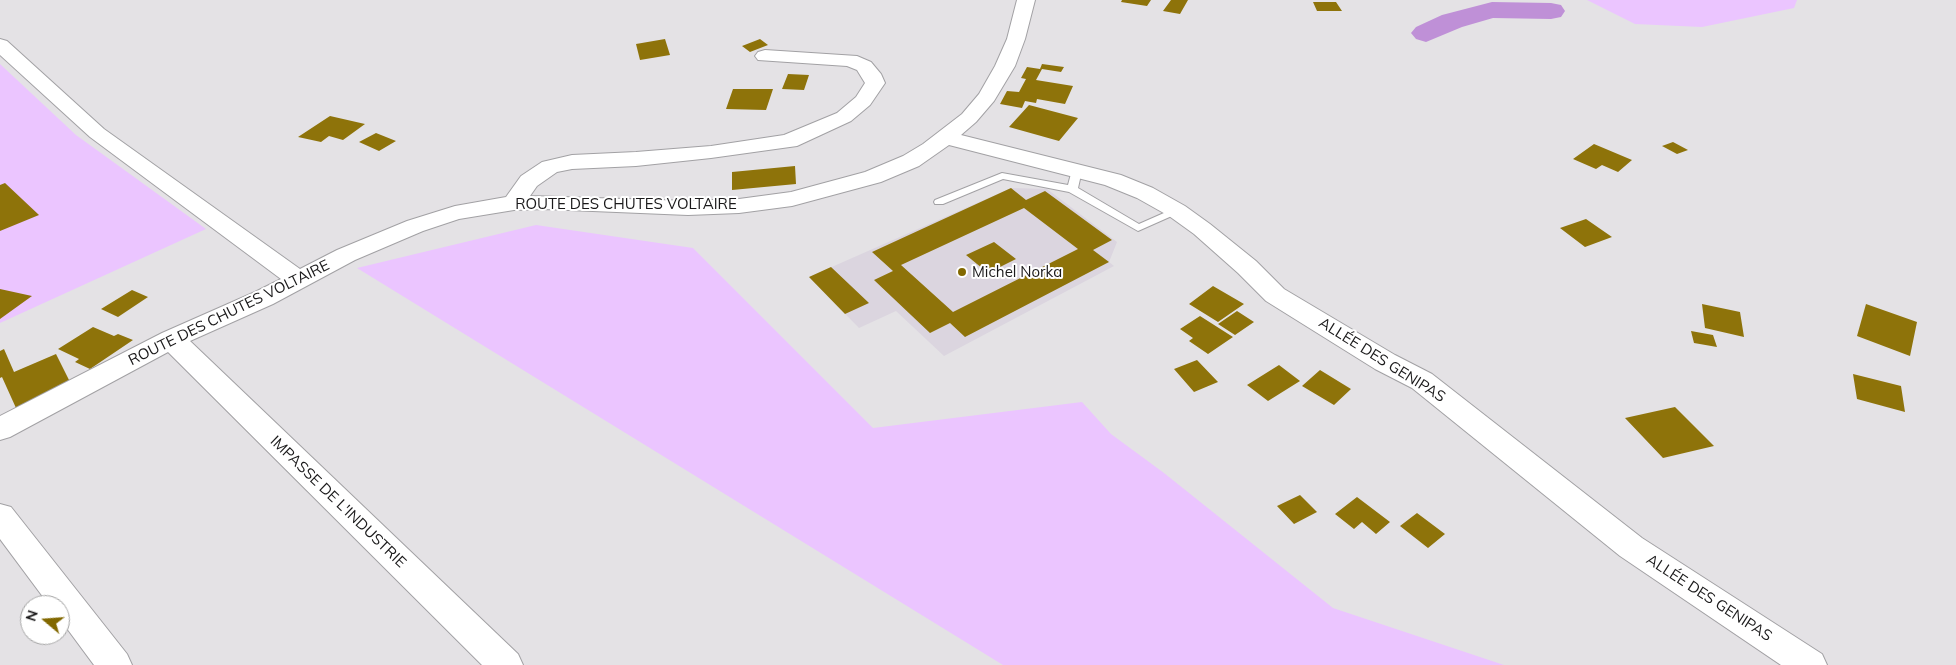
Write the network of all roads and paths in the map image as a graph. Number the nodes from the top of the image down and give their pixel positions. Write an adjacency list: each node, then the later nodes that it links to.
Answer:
1 (1026, 0): 4 (street, ROUTE DES CHUTES VOLTAIRE)
2 (0, 45): 8 (street)
3 (765, 56): 7 (street)
4 (947, 138): 5 (street, ALLÉE DES GENIPAS); 7 (street, ROUTE DES CHUTES VOLTAIRE)
5 (1074, 179): 6 (lane); 14 (street, ALLÉE DES GENIPAS)
6 (938, 202)
7 (514, 203): 8 (street, ROUTE DES CHUTES VOLTAIRE)
8 (298, 279): 9 (street, ROUTE DES CHUTES VOLTAIRE)
9 (171, 339): 10 (street, ROUTE DES CHUTES VOLTAIRE); 13 (street, IMPASSE DE L'INDUSTRIE)
10 (0, 429)
11 (0, 516): 12 (street)
12 (115, 665)
13 (506, 665)
14 (1810, 665)

